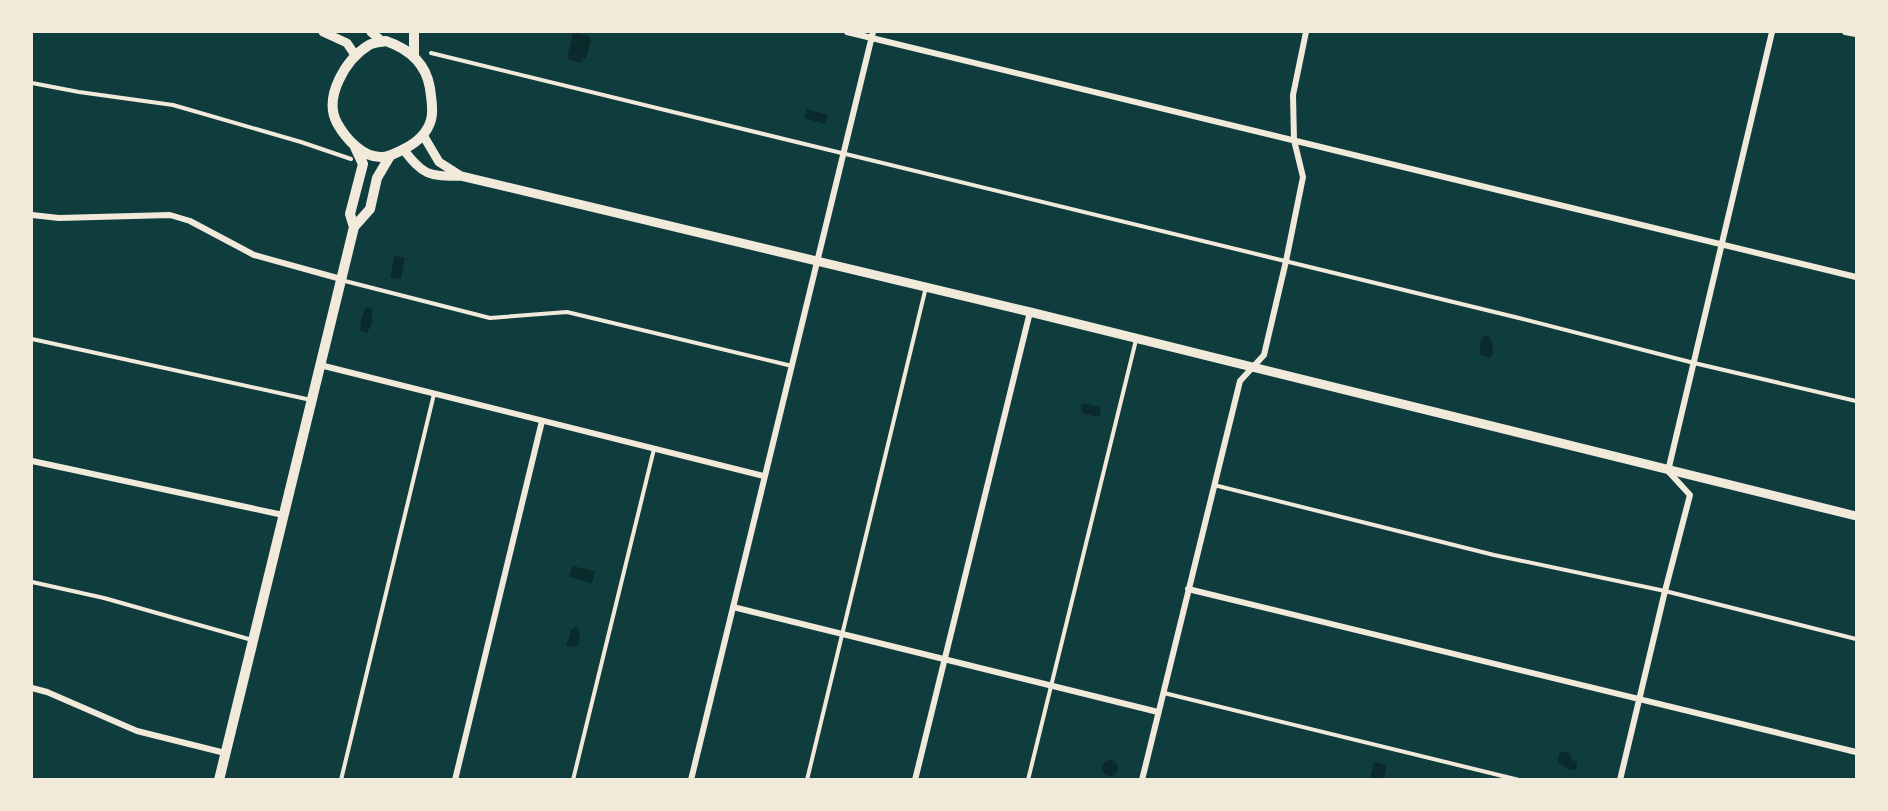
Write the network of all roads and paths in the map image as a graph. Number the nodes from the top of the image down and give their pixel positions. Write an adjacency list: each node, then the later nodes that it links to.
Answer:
1 (323, 32): 12 (street)
2 (371, 32): 10 (street)
3 (414, 32): 13 (main road)
4 (847, 32): 8 (street)
5 (1306, 32): 16 (street)
6 (1772, 32): 25 (street)
7 (1845, 32): 9 (street)
8 (872, 34): 16 (street); 19 (street)
9 (1857, 34)
10 (386, 38): 12 (main road); 13 (main road)
11 (431, 53): 19 (lane)
12 (355, 55): 17 (main road)
13 (414, 57): 15 (main road)
14 (32, 83): 21 (lane)
15 (423, 135): 18 (main road); 22 (street)
16 (1294, 140): 25 (street); 27 (street)
17 (355, 146): 20 (main road); 24 (main road)
18 (403, 149): 20 (main road); 22 (street)
19 (843, 153): 26 (street); 27 (lane)
20 (390, 156): 24 (main road)
21 (351, 159)
22 (462, 176): 26 (street)
23 (32, 215): 29 (street)
24 (354, 227): 29 (main road)
25 (1722, 243): 28 (street); 34 (street)
26 (817, 261): 30 (street); 36 (street)
27 (1286, 261): 34 (lane); 37 (street)
28 (1857, 277)
29 (341, 279): 35 (main road); 36 (lane)
30 (926, 287): 31 (street); 53 (lane)
31 (1030, 312): 33 (street); 56 (street)
32 (32, 339): 39 (lane)
33 (1137, 339): 37 (street); 57 (lane)
34 (1694, 363): 40 (lane); 44 (street)
35 (320, 365): 38 (street); 39 (main road)
36 (792, 366): 45 (street)
37 (1252, 367): 44 (street); 46 (street)
38 (434, 394): 41 (street); 65 (lane)
39 (311, 400): 47 (main road)
40 (1857, 401)
41 (542, 421): 42 (street); 66 (street)
42 (654, 449): 45 (street); 67 (lane)
43 (32, 461): 47 (street)
44 (1668, 471): 48 (street); 51 (street)
45 (764, 476): 52 (street)
46 (1213, 485): 50 (street); 51 (lane)
47 (284, 515): 55 (main road)
48 (1857, 516)
49 (32, 582): 55 (lane)
50 (1188, 590): 59 (street); 60 (street)
51 (1665, 591): 54 (lane); 60 (street)
52 (733, 607): 53 (street); 68 (street)
53 (842, 634): 56 (street); 69 (lane)
54 (1857, 639)
55 (253, 640): 63 (main road)
56 (945, 659): 57 (street); 70 (street)
57 (1052, 685): 61 (street); 71 (lane)
58 (32, 688): 63 (street)
59 (1162, 693): 61 (street); 73 (lane)
60 (1639, 698): 62 (street); 74 (street)
61 (1158, 712): 72 (street)
62 (1857, 752)
63 (225, 753): 64 (main road)
64 (219, 780)
65 (341, 780)
66 (456, 780)
67 (573, 780)
68 (692, 780)
69 (807, 780)
70 (915, 780)
71 (1028, 780)
72 (1142, 780)
73 (1519, 780)
74 (1620, 780)

